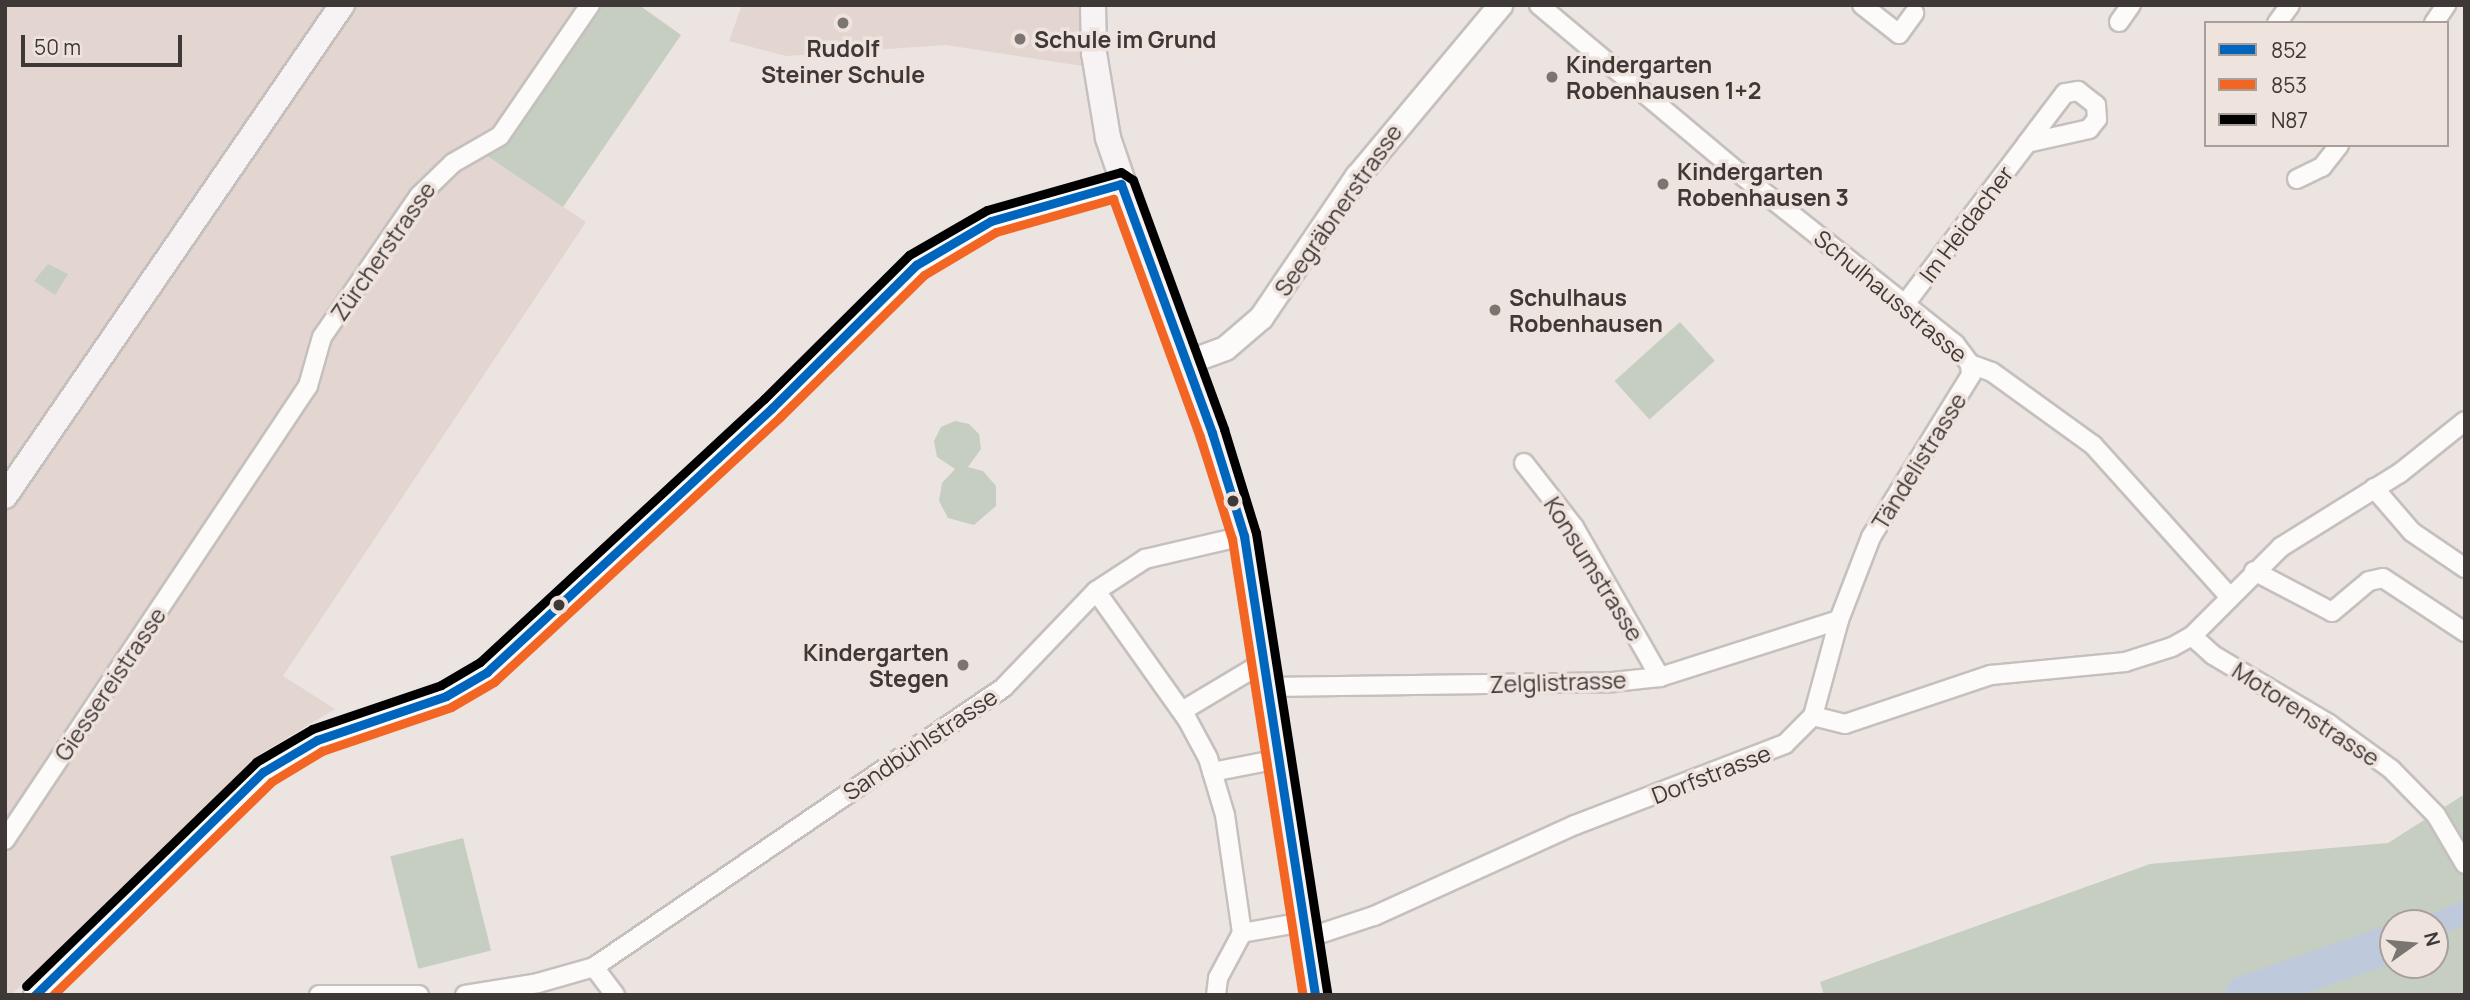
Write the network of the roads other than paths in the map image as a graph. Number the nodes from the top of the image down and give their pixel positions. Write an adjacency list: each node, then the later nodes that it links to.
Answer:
1 (342, 5): 24 (main road)
2 (590, 5): 25 (street, Zürcherstrasse)
3 (1093, 5): 17 (main road)
4 (1500, 5): 19 (street, Seegräbnerstrasse)
5 (1539, 5): 18 (street, Schulhausstrasse)
6 (1862, 5): 10 (street)
7 (2131, 5): 13 (street)
8 (2290, 5): 11 (street)
9 (2445, 5): 12 (street)
10 (1914, 13)
11 (2278, 21)
12 (2435, 21)
13 (2119, 22)
14 (2027, 143): 18 (street, Im Heidacher)
15 (2337, 147): 16 (street)
16 (2297, 179)
17 (1121, 184): 19 (main road); 46 (street)
18 (1905, 304): 20 (street, Schulhausstrasse)
19 (1187, 362): 26 (main road)
20 (1970, 364): 30 (street, Schulhausstrasse); 31 (street, Tändelistrasse)
21 (2465, 421): 23 (street)
22 (1524, 463): 35 (street, Konsumstrasse)
23 (2374, 488): 27 (street); 28 (street)
24 (5, 496)
25 (216, 528): 41 (street, Giessereistrasse)
26 (1244, 537): 29 (street, Sandbühlstrasse); 34 (main road)
27 (2465, 568)
28 (2254, 571): 30 (street); 32 (street)
29 (1096, 591): 37 (street); 45 (street, Sandbühlstrasse)
30 (2229, 596): 33 (street)
31 (1839, 620): 35 (street, Zelglistrasse); 38 (street, Tändelistrasse)
32 (2465, 632)
33 (2192, 636): 38 (street); 42 (street, Motorenstrasse)
34 (1264, 662): 36 (main road); 37 (street)
35 (1660, 677): 36 (street, Zelglistrasse)
36 (1268, 688): 39 (main road)
37 (1182, 711): 40 (street)
38 (1813, 716): 43 (street, Dorfstrasse)
39 (1279, 759): 40 (street); 43 (main road)
40 (1212, 772): 44 (street)
41 (5, 840)
42 (2465, 864)
43 (1305, 930): 44 (street, Dorfstrasse); 52 (main road)
44 (1242, 933): 51 (street)
45 (594, 967): 49 (street, Sandbühlstrasse); 50 (street)
46 (35, 995)
47 (319, 995): 48 (street)
48 (419, 995)
49 (465, 995)
50 (615, 995)
51 (1216, 995)
52 (1315, 995)

